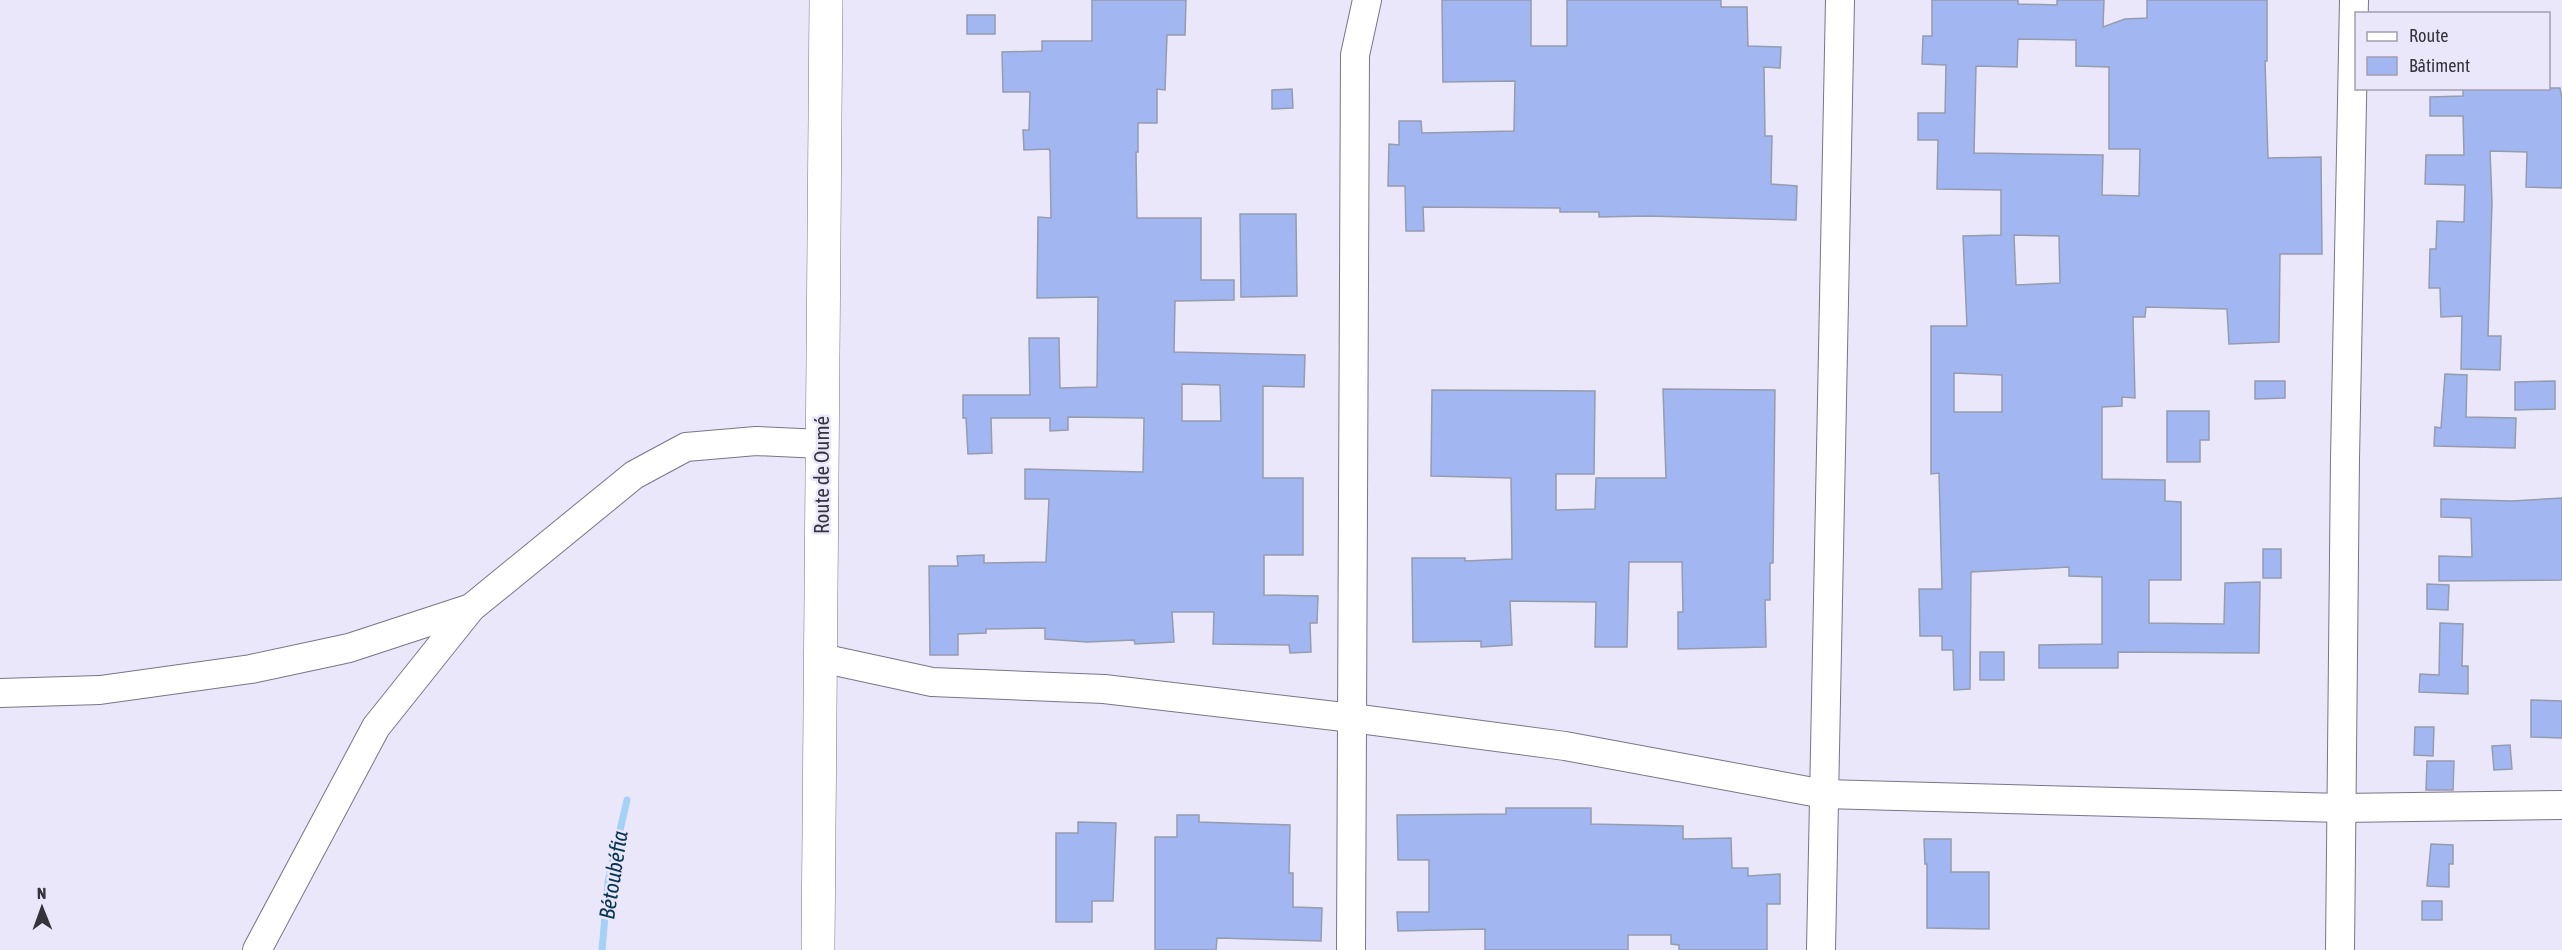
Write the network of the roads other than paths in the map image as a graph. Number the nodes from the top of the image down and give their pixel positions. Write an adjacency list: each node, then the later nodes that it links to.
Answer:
1 (826, 0): 5 (street, Route de Oumé)
2 (1367, 0): 9 (street)
3 (1840, 0): 10 (street)
4 (2354, 0): 12 (street)
5 (822, 444): 6 (street); 7 (street, Route de Oumé)
6 (471, 608): 8 (street); 13 (street)
7 (821, 658): 9 (street); 14 (street, Route de Oumé)
8 (0, 693)
9 (1352, 718): 10 (street); 15 (street)
10 (1824, 794): 12 (street); 16 (street)
11 (2562, 806): 12 (street)
12 (2341, 808): 17 (street)
13 (257, 950)
14 (818, 950)
15 (1351, 950)
16 (1821, 950)
17 (2340, 950)

